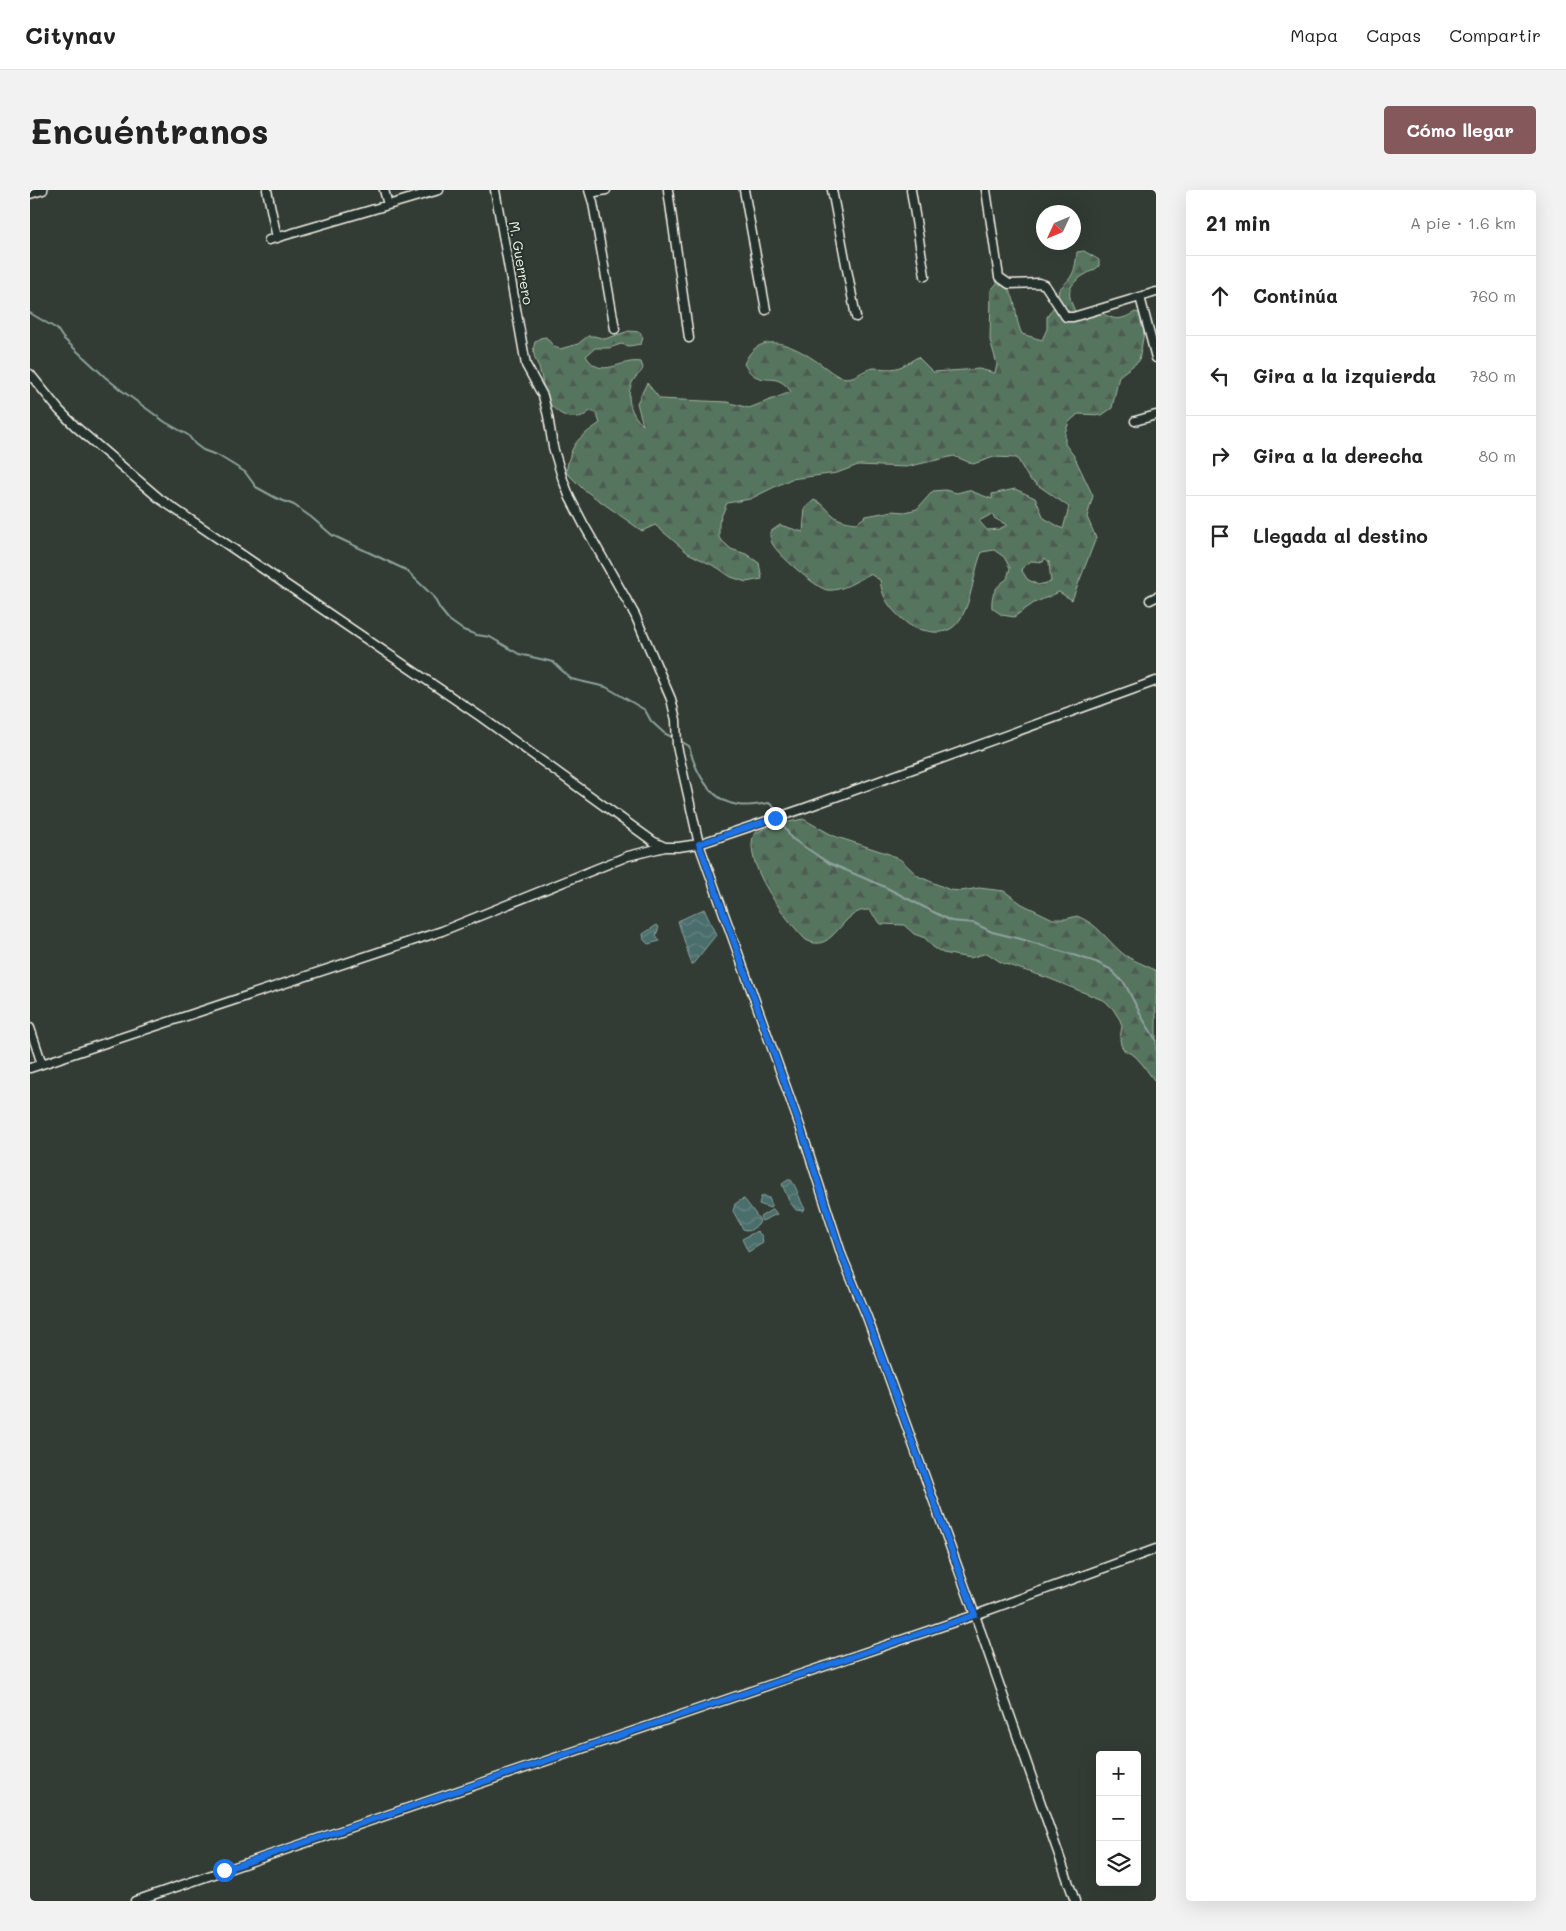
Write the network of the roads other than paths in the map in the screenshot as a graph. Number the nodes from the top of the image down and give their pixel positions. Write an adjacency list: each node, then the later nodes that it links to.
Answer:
1 (43, 190): 13 (street)
2 (267, 190): 14 (street)
3 (384, 190): 14 (street)
4 (439, 190): 14 (street)
5 (495, 190): 27 (street, M. Guerrero)
6 (606, 190): 12 (street)
7 (668, 190): 21 (street)
8 (744, 190): 18 (street)
9 (832, 190): 19 (street)
10 (911, 190): 15 (street)
11 (986, 190): 17 (street)
12 (589, 191): 20 (street)
13 (30, 194)
14 (388, 205)
15 (925, 276)
16 (1156, 292): 17 (street)
17 (1140, 297): 22 (street)
18 (766, 310)
19 (856, 317)
20 (615, 329)
21 (689, 338)
22 (1156, 358)
23 (30, 374): 28 (street)
24 (1156, 415): 25 (street)
25 (1135, 421)
26 (1156, 681): 27 (street)
27 (699, 844): 28 (street); 33 (street, M. Guerrero)
28 (665, 847): 30 (street)
29 (30, 1028): 30 (street)
30 (42, 1064): 31 (street)
31 (30, 1068)
32 (1156, 1549): 33 (street)
33 (975, 1615): 34 (street); 35 (street, M. Guerrero)
34 (135, 1901)
35 (1075, 1901)

